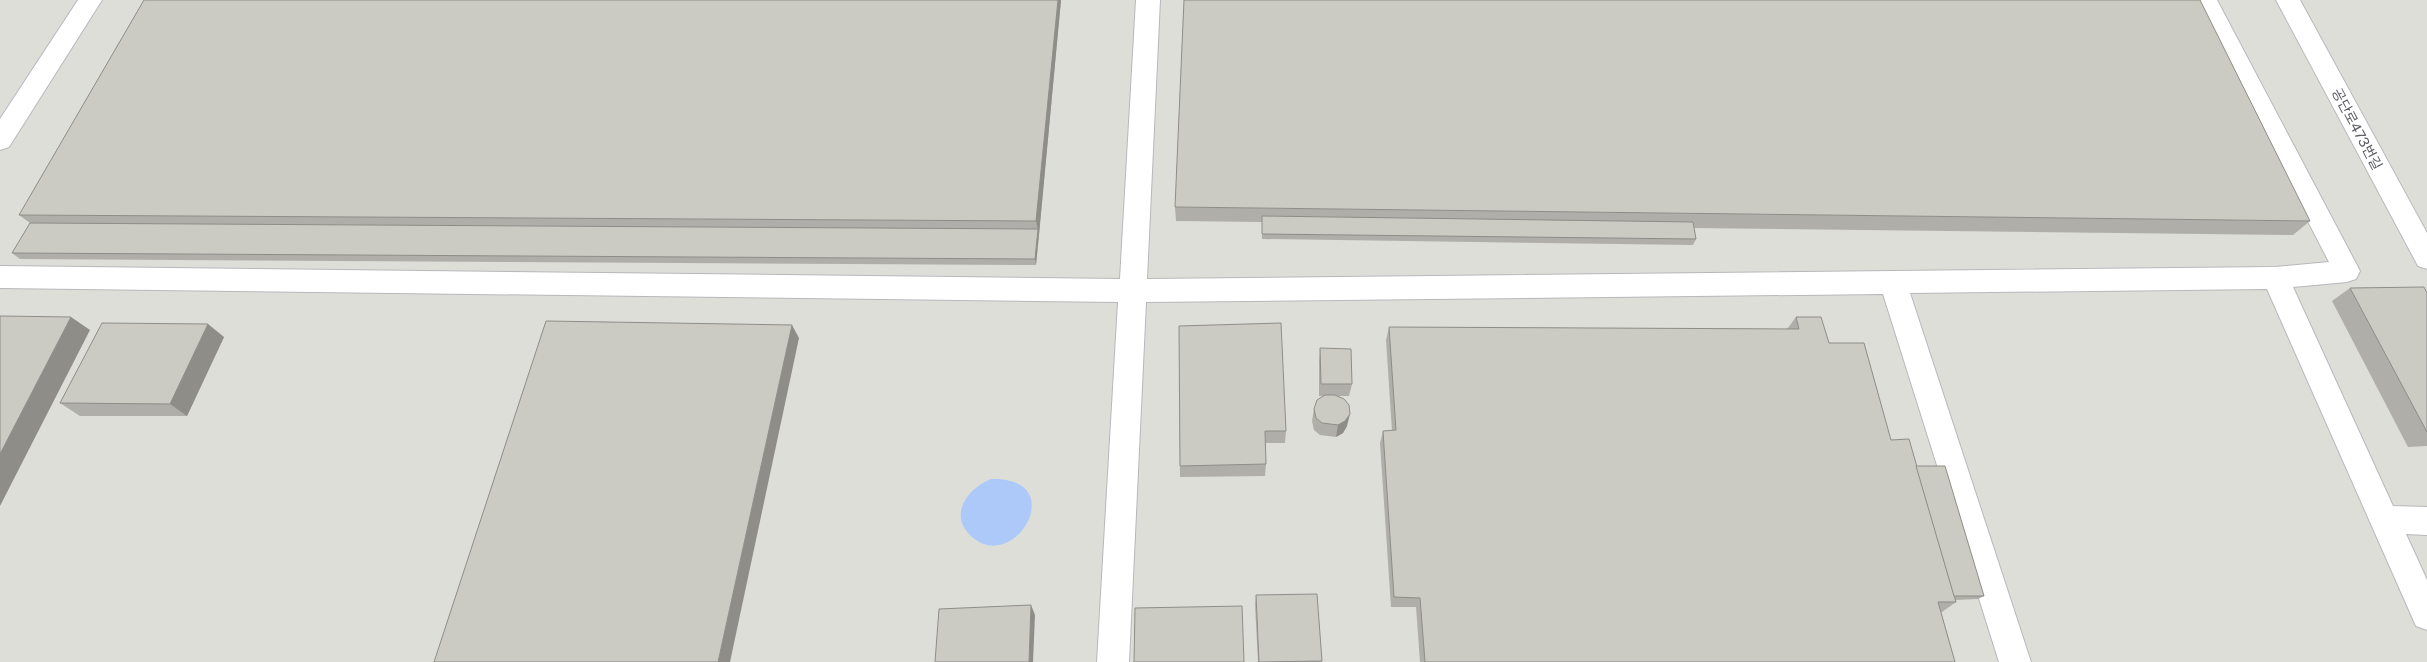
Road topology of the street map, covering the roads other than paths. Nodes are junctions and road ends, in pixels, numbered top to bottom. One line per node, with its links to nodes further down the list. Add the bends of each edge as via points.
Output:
1 (90, 0): 5 (street)
2 (1148, 0): 10 (street)
3 (2206, 0): 8 (street, via 2347,271)
4 (2288, 0): 6 (street, 공단로473번길)
5 (0, 140)
6 (2427, 258)
7 (0, 276): 10 (street)
8 (2275, 278): 9 (street); 11 (street)
9 (1893, 282): 10 (street); 15 (street)
10 (1132, 291): 14 (street)
11 (2384, 519): 12 (street); 13 (street)
12 (2427, 521)
13 (2427, 614)
14 (1113, 662)
15 (2015, 662)

